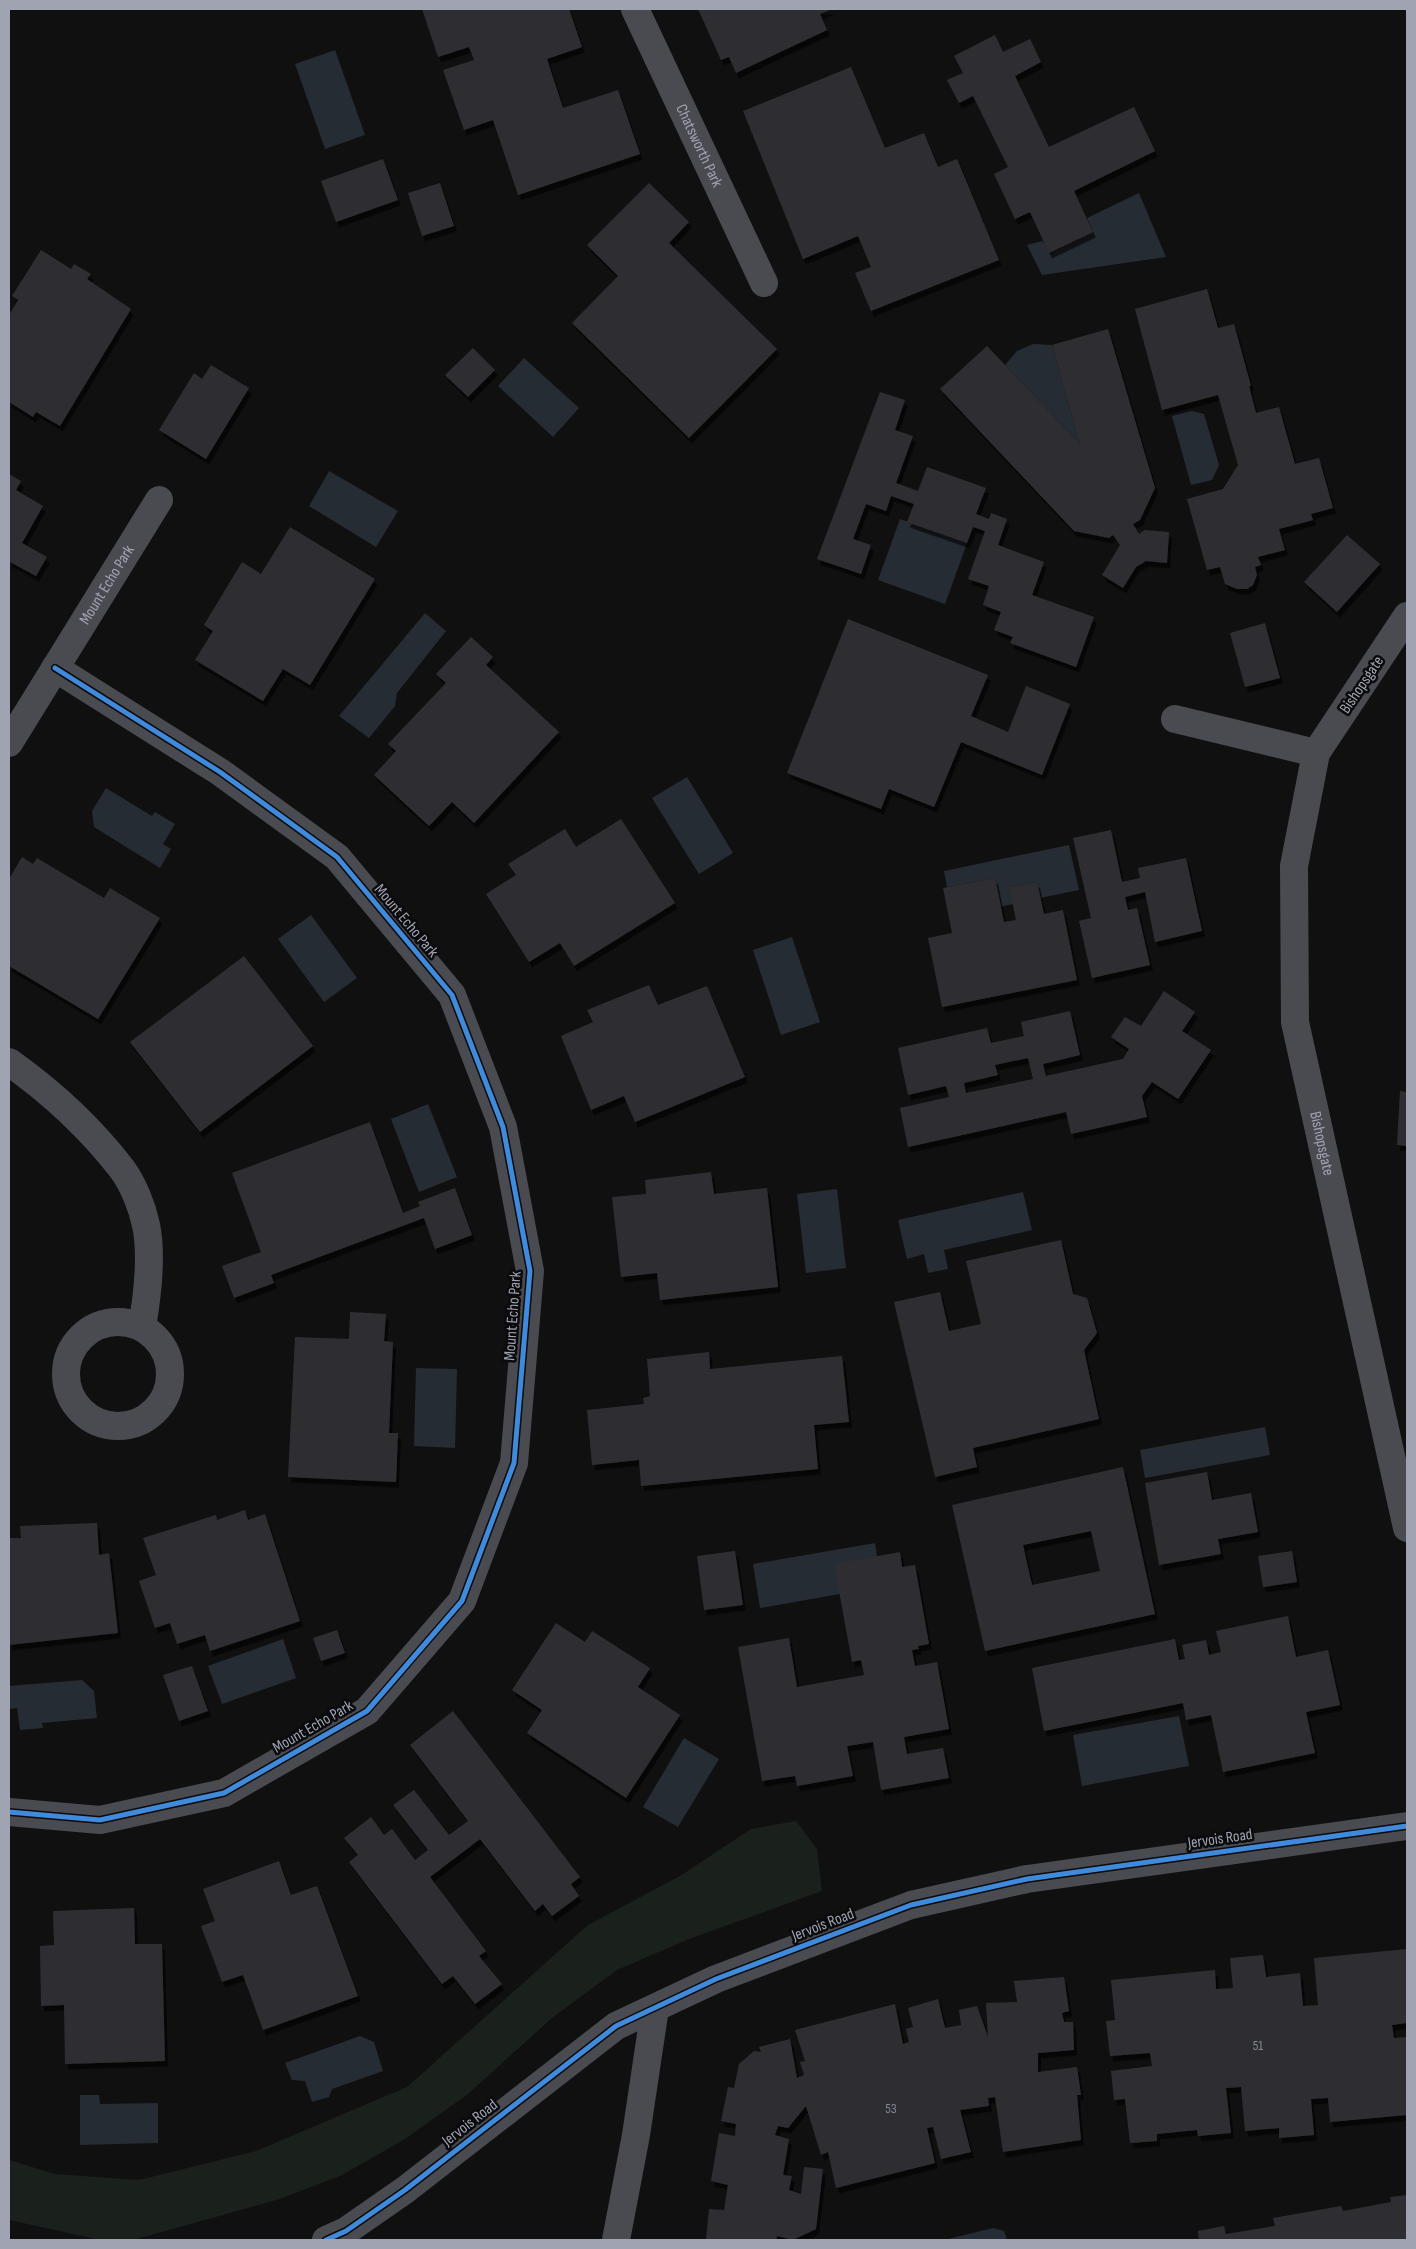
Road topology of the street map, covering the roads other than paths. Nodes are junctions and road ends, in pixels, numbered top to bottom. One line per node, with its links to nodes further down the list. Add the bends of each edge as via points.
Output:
1 (635, 9): 2 (street, Chatsworth Park)
2 (764, 283)
3 (159, 500): 5 (street, Mount Echo Park)
4 (1407, 616): 8 (street, Bishopsgate)
5 (55, 668): 7 (street, Mount Echo Park); 12 (street, Mount Echo Park, via 220,772 337,857 452,995 503,1127 530,1271 514,1463 462,1601 367,1711 224,1793 100,1820)
6 (1175, 719): 8 (street)
7 (9, 743)
8 (1316, 754): 11 (street, Bishopsgate, via 1294,866 1295,1022)
9 (9, 1062): 10 (street, via 65,1108 127,1177 140,1204 148,1237)
10 (142, 1327)
11 (1407, 1528)
12 (9, 1812)
13 (1407, 1826): 14 (street, Jervois Road, via 1027,1879 911,1905 716,1979)
14 (655, 2008): 15 (street, Jervois Road, via 616,2026 405,2190 346,2231); 16 (street)
15 (326, 2240)
16 (616, 2240)

